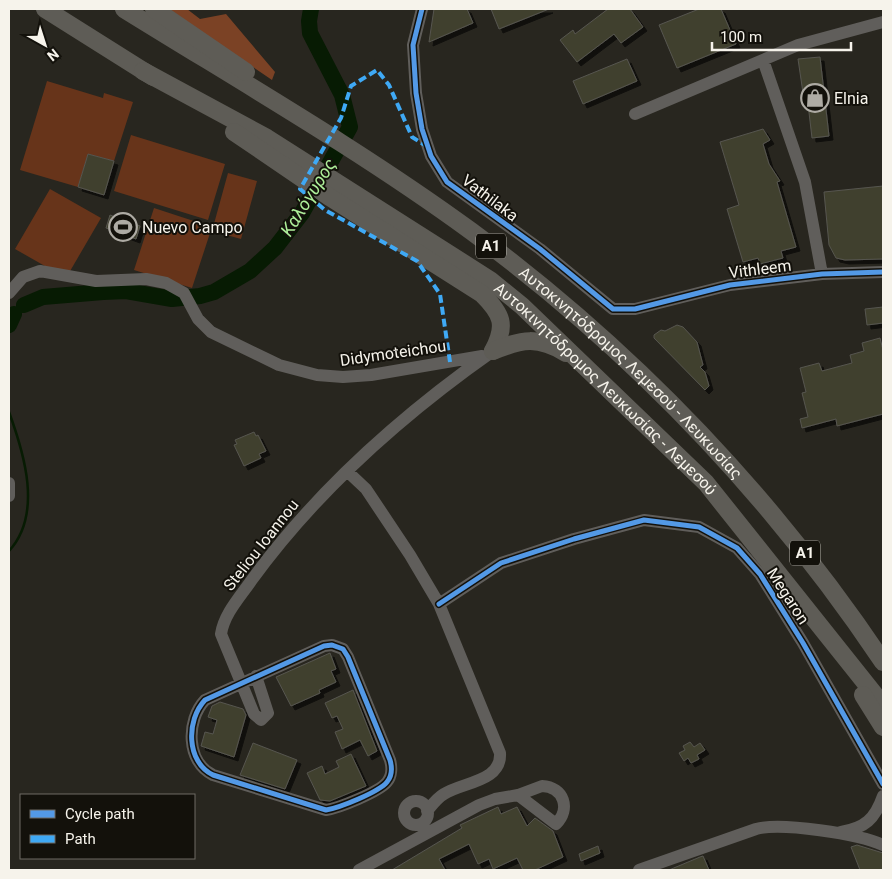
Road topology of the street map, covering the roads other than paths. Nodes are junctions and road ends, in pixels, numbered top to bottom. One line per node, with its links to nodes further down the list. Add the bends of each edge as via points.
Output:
1 (45, 9): 8 (highway)
2 (64, 9): 11 (highway, Αυτοκινητόδρομος Λευκωσίας - Λεμεσού / A1)
3 (124, 9): 9 (highway, Αυτοκινητόδρομος Λεμεσού - Λευκωσίας / A1)
4 (154, 9): 9 (highway)
5 (422, 9): 15 (street, Vathilaka, via 413,46 416,93 422,129 431,156 447,182 540,249)
6 (883, 22): 7 (street, via 798,45)
7 (763, 60): 10 (street); 13 (street, via 805,182)
8 (143, 71): 11 (highway); 16 (highway, via 331,198 482,294 498,310 502,323)
9 (288, 106): 23 (highway, Αυτοκινητόδρομος Λεμεσού - Λευκωσίας / A1, via 350,143 469,230 563,303 625,358 719,452 770,510 826,579)
10 (635, 114)
11 (265, 138): 17 (highway, Αυτοκινητόδρομος Λευκωσίας - Λεμεσού / A1, via 490,280)
12 (883, 272): 13 (street, Vithleem)
13 (822, 274): 15 (street, Vithleem, via 730,285 635,309)
14 (9, 293): 16 (street, Didymoteichou, via 23,277 40,271 96,281 156,280 174,286 186,296 198,319 211,332 278,365 317,376 371,376 476,358)
15 (613, 309)
16 (493, 351): 17 (highway, via 532,340 556,347); 18 (street, Steliou Ioannou, via 439,389)
17 (583, 363): 21 (highway, Αυτοκινητόδρομος Λευκωσίας - Λεμεσού / A1, via 706,483)
18 (348, 472): 22 (street, via 366,489); 25 (street, Steliou Ioannou, via 290,530 225,622 222,639)
19 (9, 484): 20 (street)
20 (9, 496)
21 (800, 598): 26 (highway, Αυτοκινητόδρομος Λευκωσίας - Λεμεσού / A1); 27 (highway, via 817,630)
22 (439, 604): 28 (street, Megaron, via 501,564 574,539 644,520 699,527 737,548 760,574); 29 (street, via 501,758 492,773)
23 (883, 662)
24 (256, 676): 25 (street); 25 (street, Steliou Ioannou, via 267,712 263,719 255,716); 25 (street, via 324,646 343,649 390,760 392,769 386,782 380,788 326,810 209,774 192,744 192,728 205,700)
25 (240, 683)
26 (883, 705)
27 (883, 727)
28 (883, 784)
29 (444, 793): 32 (street); 33 (street)
30 (518, 794): 34 (street, via 487,802)
31 (883, 796): 35 (street, via 870,822 856,829)
32 (415, 801): 33 (street, via 424,804); 34 (street, via 406,806 405,817)
33 (427, 811): 34 (street)
34 (422, 829): 37 (street)
35 (834, 833): 36 (street); 38 (street, via 766,826)
36 (883, 845)
37 (359, 870)
38 (639, 870)

